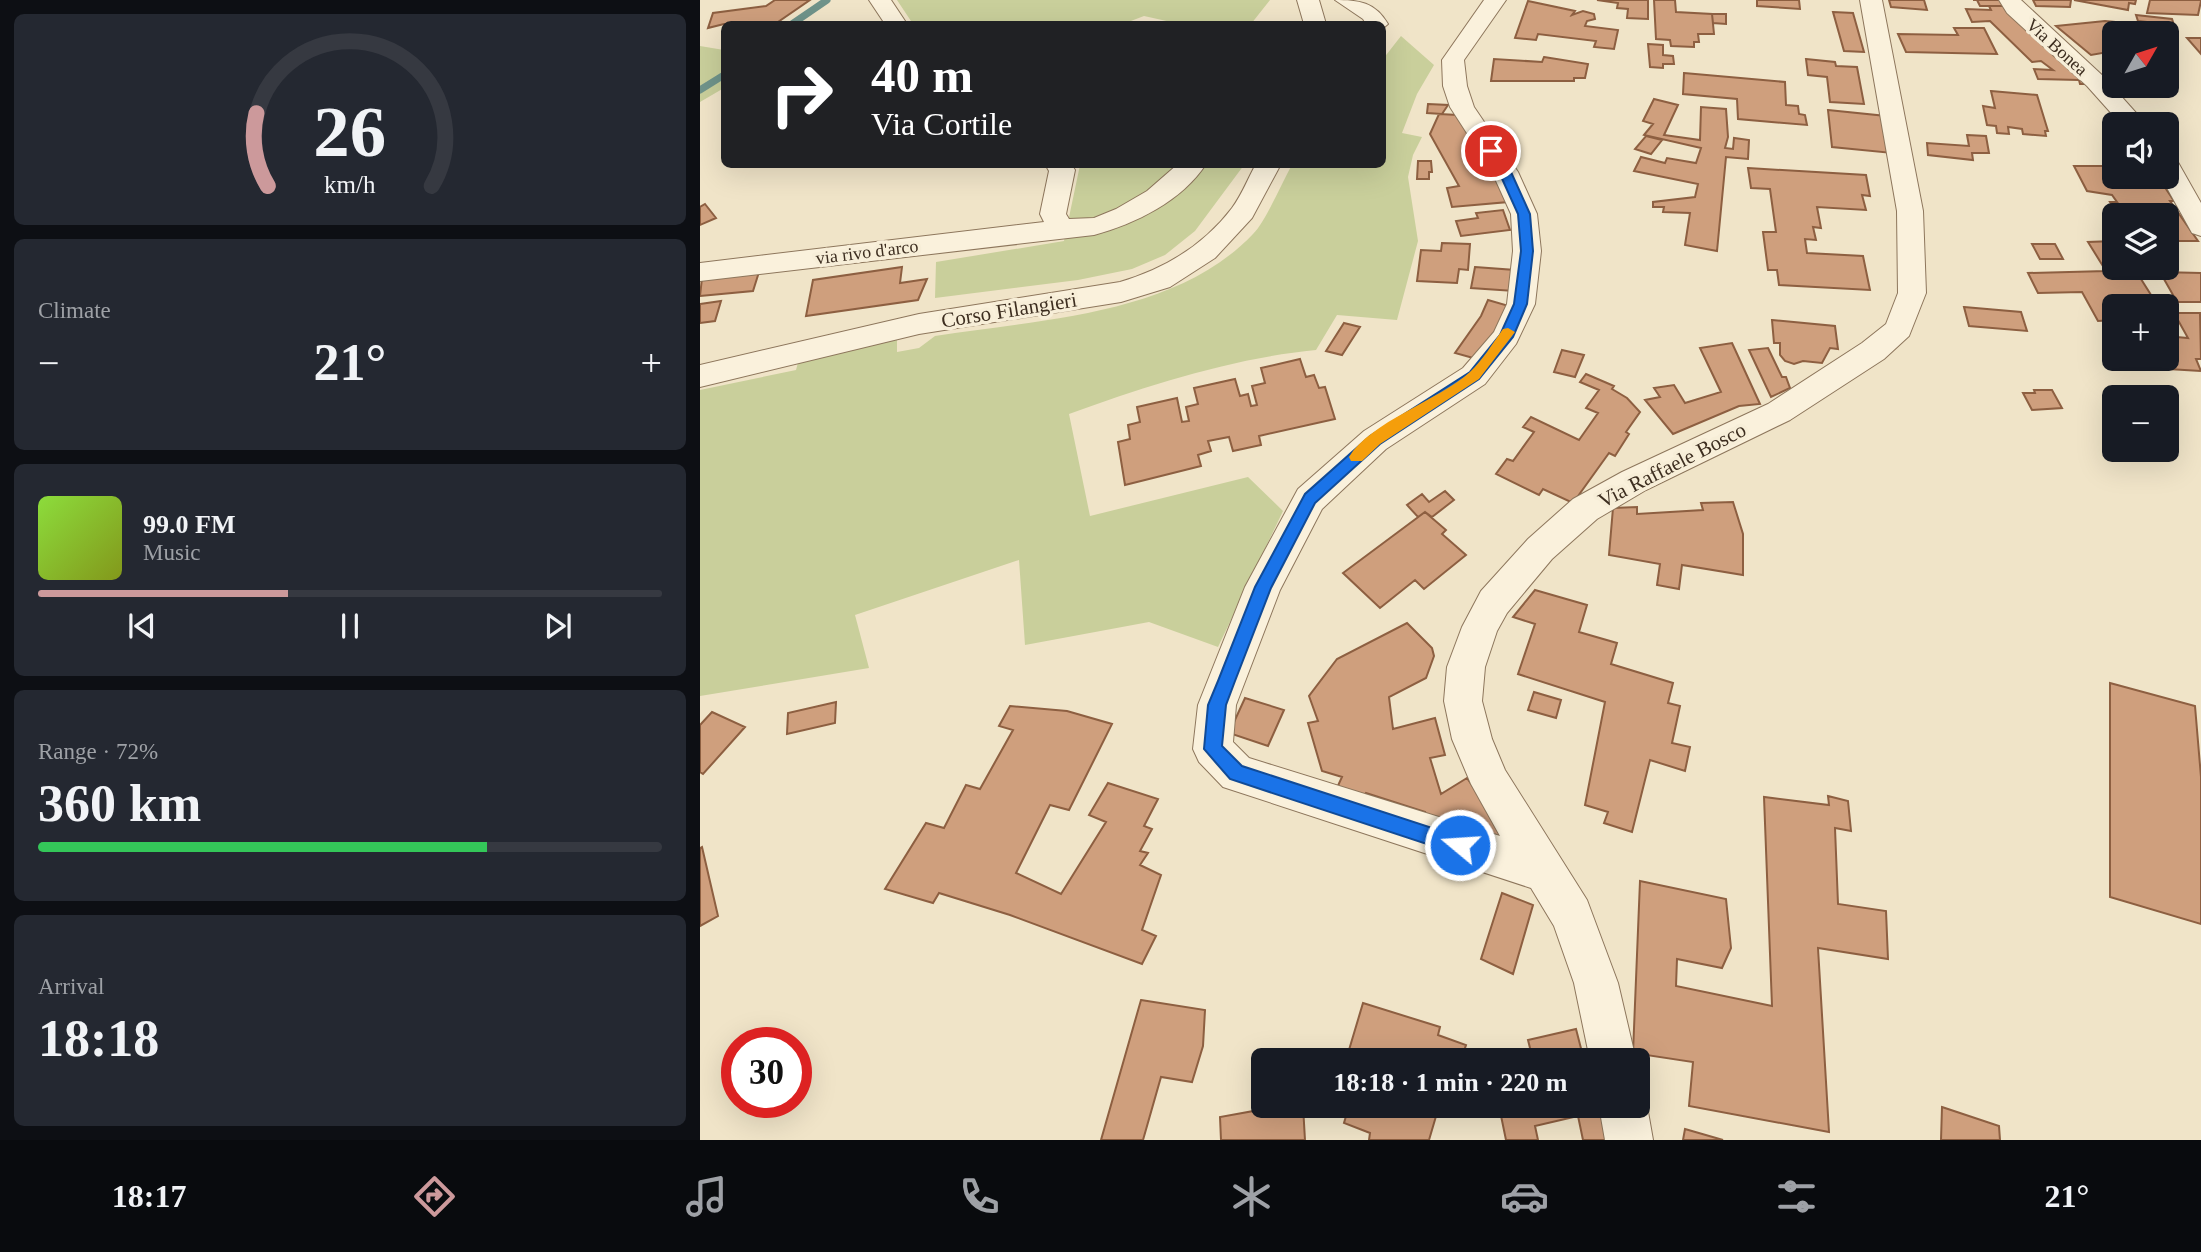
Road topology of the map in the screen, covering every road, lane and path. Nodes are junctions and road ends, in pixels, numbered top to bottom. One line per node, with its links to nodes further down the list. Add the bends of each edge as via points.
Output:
1 (880, 0): 8 (street)
2 (1308, 0): 9 (street)
3 (1346, 0): 7 (street)
4 (1495, 0): 19 (street, via 1453,60 1455,86 1462,107 1505,172 1524,214 1527,251 1521,304 1506,337 1475,376 1375,440 1310,499 1263,587 1217,705 1213,749 1237,773)
5 (1871, 0): 19 (street, Via Raffaele Bosco, via 1910,211 1912,293 1899,329 1779,412 1585,509 1540,549 1494,603 1480,627 1466,667 1463,701 1472,739 1491,784)
6 (2010, 0): 10 (street, Via Bonea)
7 (1375, 17)
8 (895, 21)
9 (1314, 21)
10 (2123, 112)
11 (1060, 168): 16 (street)
12 (1189, 168): 16 (street, via rivo d'arco, via 1138,209 1092,228)
13 (1267, 168): 18 (street, Corso Filangieri, via 1243,212 1205,253 1160,280 1121,292 919,324)
14 (2179, 186): 15 (street)
15 (2201, 227)
16 (1047, 231): 17 (street, via rivo d'arco)
17 (700, 272)
18 (700, 376)
19 (1548, 872): 20 (street, Via Raffaele Bosco, via 1572,915 1596,983)
20 (1610, 1048)
21 (1625, 1118): 22 (street)
22 (1629, 1140)

